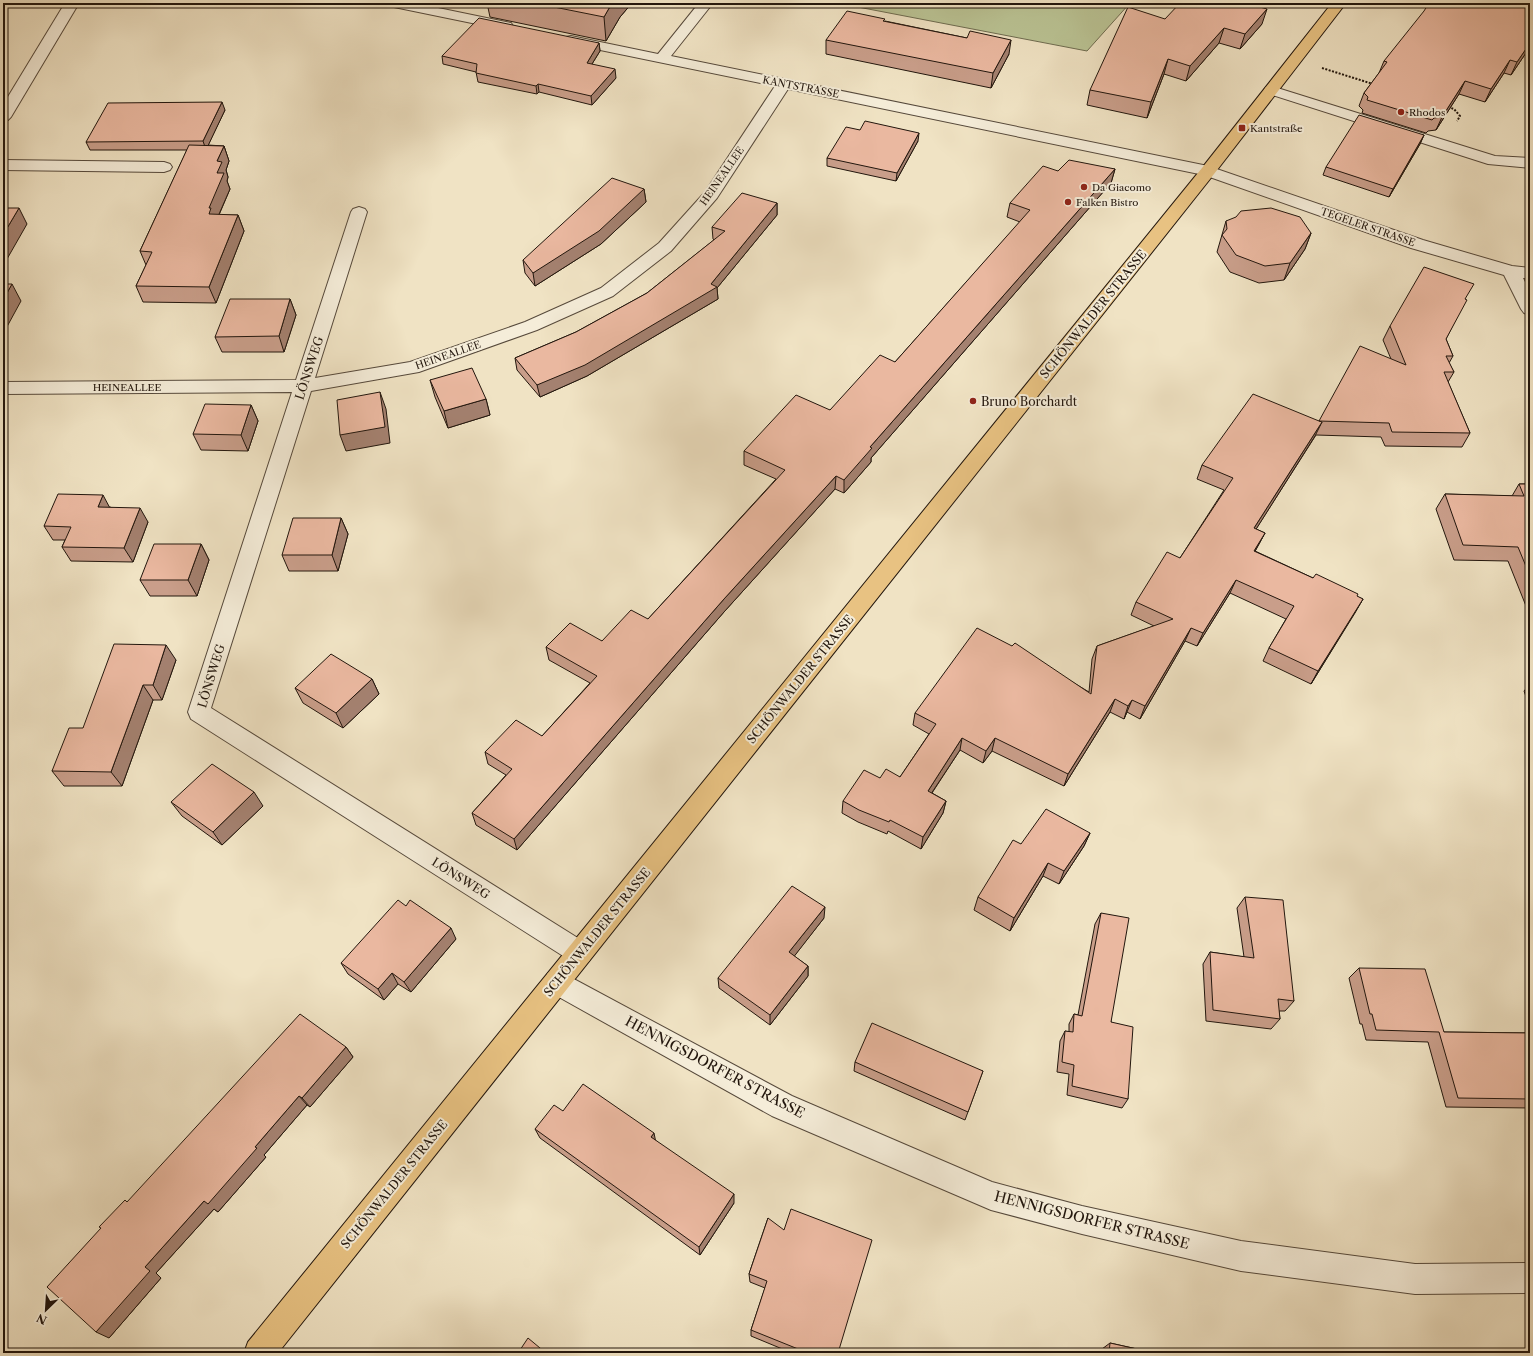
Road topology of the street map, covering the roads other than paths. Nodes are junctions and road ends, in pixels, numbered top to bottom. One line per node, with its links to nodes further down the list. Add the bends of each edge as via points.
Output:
1 (72, 3): 10 (street)
2 (394, 3): 5 (street)
3 (706, 3): 7 (street)
4 (1339, 3): 9 (main road, SCHÖNWALDER STRASSE)
5 (516, 29)
6 (554, 36): 7 (street, KANTSTRASSE)
7 (661, 59): 8 (street, KANTSTRASSE)
8 (785, 84): 14 (street, KANTSTRASSE); 19 (street, HEINEALLEE, via 711,195 665,247 607,292 531,326 412,368)
9 (1272, 90): 11 (street, via 1494,161); 14 (main road, SCHÖNWALDER STRASSE)
10 (3, 117)
11 (1530, 162)
12 (3, 165): 13 (street)
13 (164, 168)
14 (1208, 171): 16 (street, TEGELER STRASSE, via 1417,244); 21 (main road, SCHÖNWALDER STRASSE)
15 (359, 212): 19 (street, LÖNSWEG)
16 (1511, 271): 17 (street, TEGELER STRASSE); 18 (street)
17 (1530, 273)
18 (1530, 309)
19 (303, 386): 20 (street, HEINEALLEE); 21 (street, LÖNSWEG, via 199,712)
20 (3, 388)
21 (580, 953): 22 (main road, SCHÖNWALDER STRASSE)
22 (557, 982): 23 (street, HENNIGSDORFER STRASSE, via 782,1106 991,1196 1082,1220 1241,1256 1415,1279); 24 (main road, SCHÖNWALDER STRASSE)
23 (1530, 1278)
24 (258, 1353)

